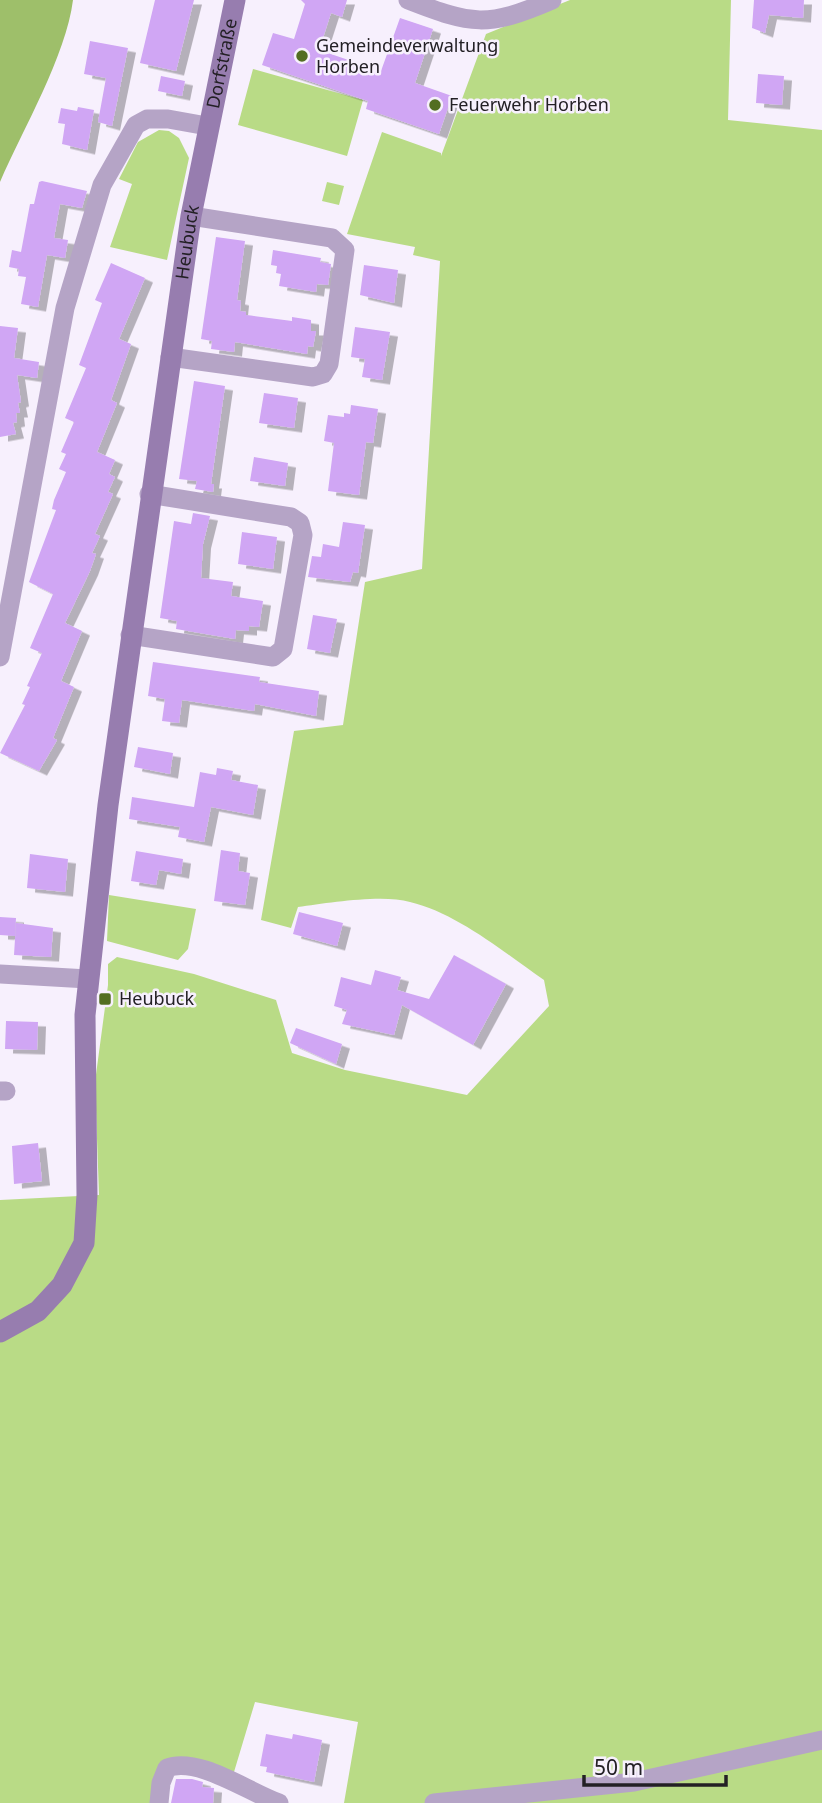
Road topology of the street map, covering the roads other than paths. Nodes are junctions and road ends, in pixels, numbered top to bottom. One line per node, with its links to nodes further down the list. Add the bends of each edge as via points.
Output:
1 (235, 0): 4 (street, Dorfstraße)
2 (408, 0): 3 (street, via 474,22 488,22)
3 (552, 0)
4 (207, 126): 5 (street, Heubuck); 9 (street, via 168,118 147,119 136,125 102,185 65,308)
5 (191, 216): 6 (street, Heubuck); 6 (street, via 332,238 345,250 329,364 323,374 313,377)
6 (170, 357): 7 (street, Heubuck)
7 (149, 494): 8 (street, Heubuck); 8 (street, via 291,517 300,523 303,535 284,649 273,657)
8 (130, 635): 11 (street, Heubuck)
9 (0, 657)
10 (0, 974): 11 (street)
11 (88, 979): 12 (street, Heubuck, via 84,1243 62,1285 38,1311)
12 (0, 1332)
13 (822, 1740): 16 (street, via 634,1782)
14 (159, 1803): 15 (street, via 167,1768 179,1763)
15 (279, 1803)
16 (434, 1803)

